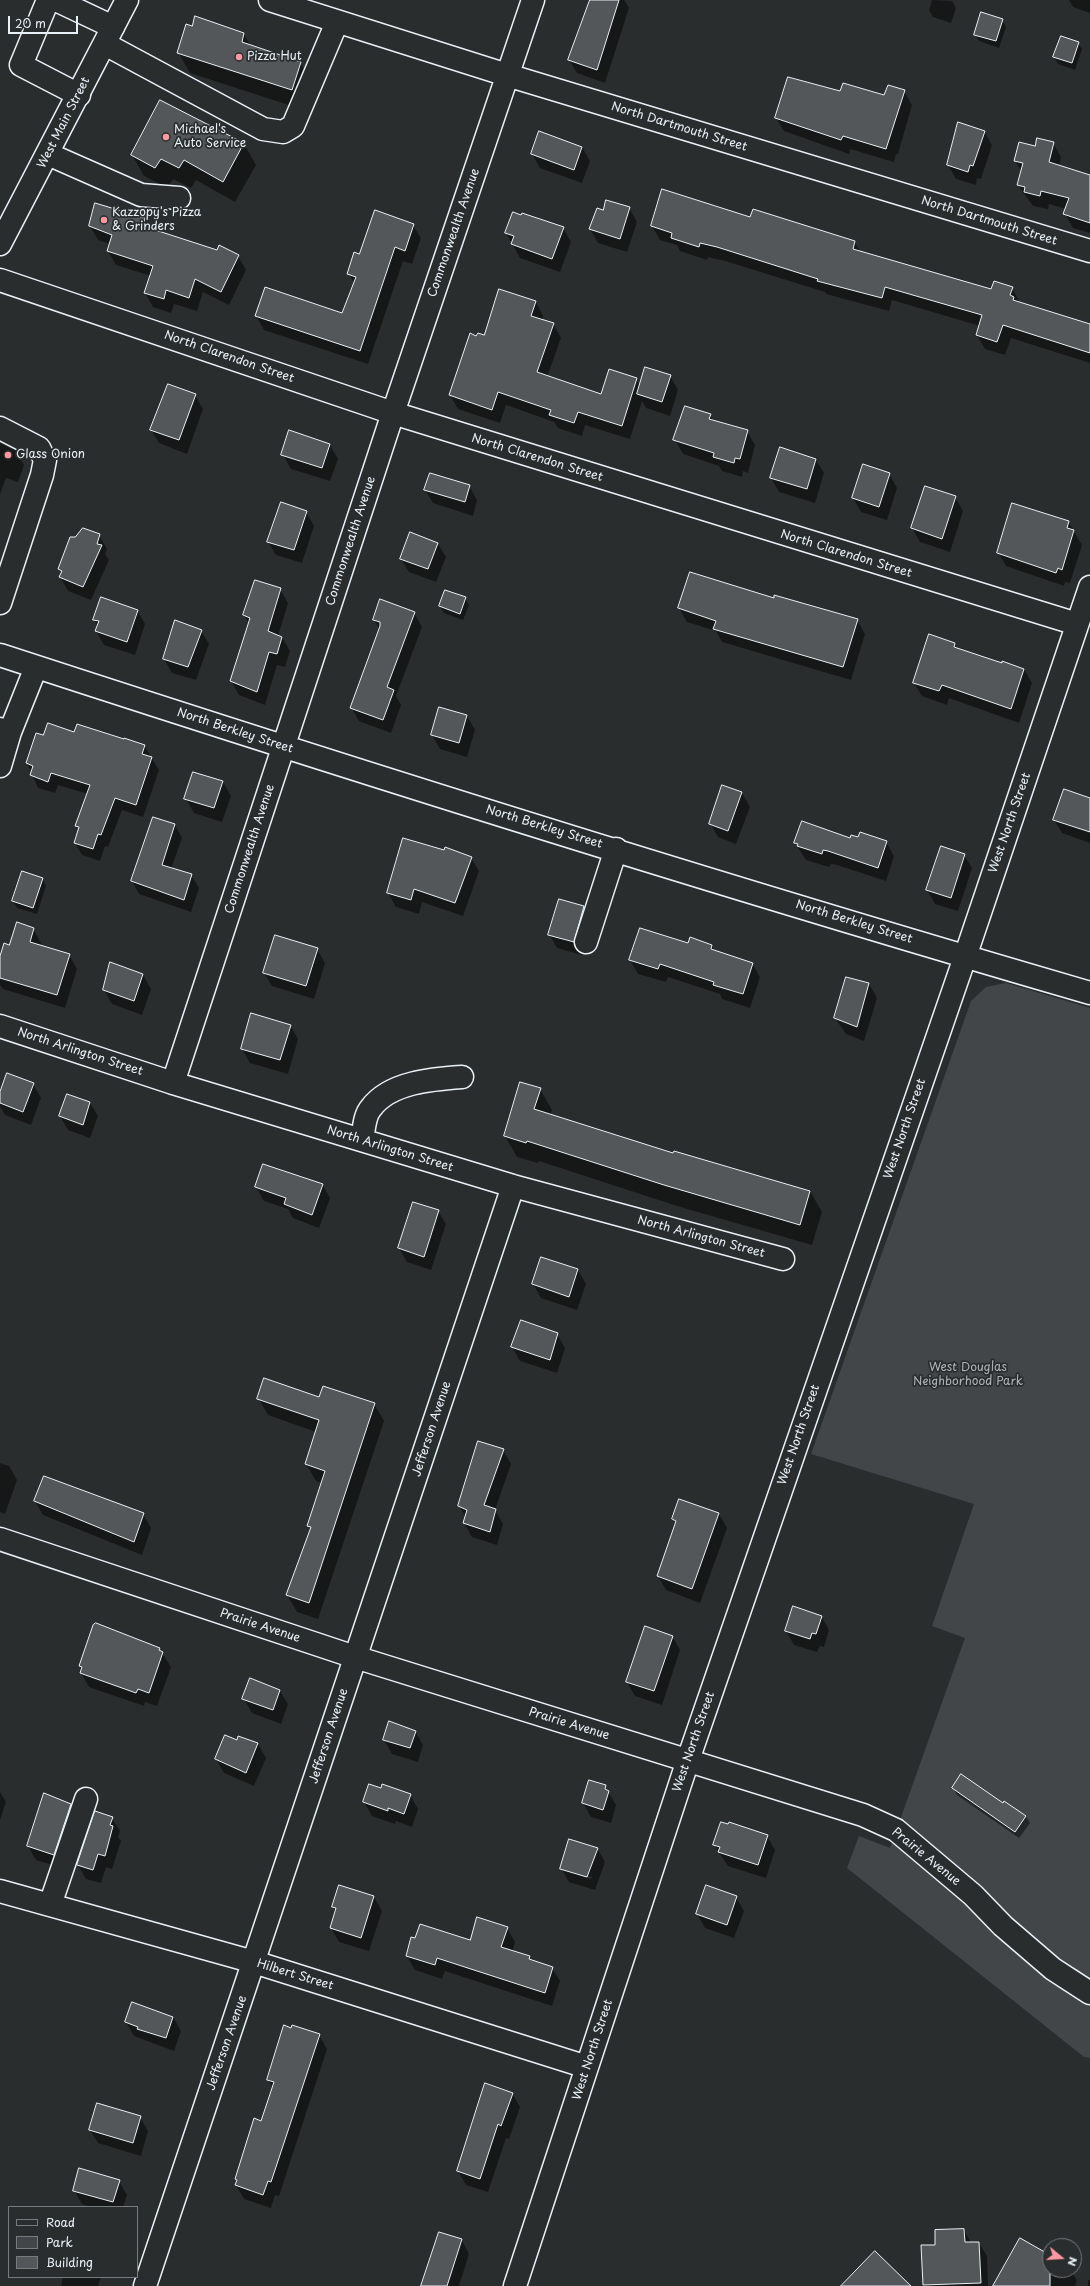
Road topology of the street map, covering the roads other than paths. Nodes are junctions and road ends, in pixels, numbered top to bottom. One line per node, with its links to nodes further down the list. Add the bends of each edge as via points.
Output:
1 (48, 0): 10 (street, via 21,65)
2 (56, 0): 8 (street)
3 (127, 0): 8 (street, West Main Street)
4 (270, 0): 6 (street, North Dartmouth Street)
5 (533, 0): 9 (street, Commonwealth Avenue)
6 (310, 6): 7 (street, North Dartmouth Street)
7 (337, 22): 8 (street, via 293,126 283,132 263,129); 9 (street, North Dartmouth Street)
8 (109, 36): 10 (street, West Main Street)
9 (507, 75): 14 (street, North Dartmouth Street); 16 (street, Commonwealth Avenue)
10 (78, 95): 11 (street, West Main Street)
11 (48, 154): 12 (street, via 141,195); 13 (street, West Main Street)
12 (179, 198)
13 (0, 244)
14 (1090, 251)
15 (0, 280): 16 (street, North Clarendon Street)
16 (393, 413): 20 (street, North Clarendon Street); 24 (street, Commonwealth Avenue)
17 (0, 428): 19 (street, via 39,448 45,460)
18 (1090, 587): 20 (street, West North Street)
19 (0, 603)
20 (1077, 624): 28 (street, West North Street)
21 (0, 655): 22 (street, North Berkley Street)
22 (36, 667): 23 (street); 24 (street, North Berkley Street)
23 (5, 730): 25 (street)
24 (284, 746): 26 (street, North Berkley Street); 32 (street, Commonwealth Avenue)
25 (0, 766)
26 (616, 849): 27 (street); 28 (street, North Berkley Street)
27 (586, 942)
28 (965, 957): 29 (street, North Berkley Street); 38 (street, West North Street)
29 (1090, 993)
30 (0, 1026): 32 (street, North Arlington Street)
31 (462, 1077): 33 (street, via 431,1080 389,1093 370,1108)
32 (173, 1083): 33 (street, North Arlington Street)
33 (362, 1140): 34 (street, North Arlington Street)
34 (513, 1186): 35 (street, North Arlington Street); 37 (street, Jefferson Avenue)
35 (783, 1259)
36 (0, 1539): 37 (street, Prairie Avenue)
37 (355, 1657): 38 (street, Prairie Avenue); 42 (street, Jefferson Avenue)
38 (688, 1760): 43 (street, Prairie Avenue, via 863,1816 896,1830 973,1895 1003,1926 1054,1969); 44 (street, West North Street)
39 (86, 1799): 41 (street)
40 (0, 1891): 41 (street, Hilbert Street)
41 (50, 1905): 42 (street, Hilbert Street)
42 (254, 1962): 44 (street, Hilbert Street); 45 (street, Jefferson Avenue)
43 (1090, 1993)
44 (587, 2067): 46 (street, West North Street)
45 (145, 2286)
46 (515, 2286)

